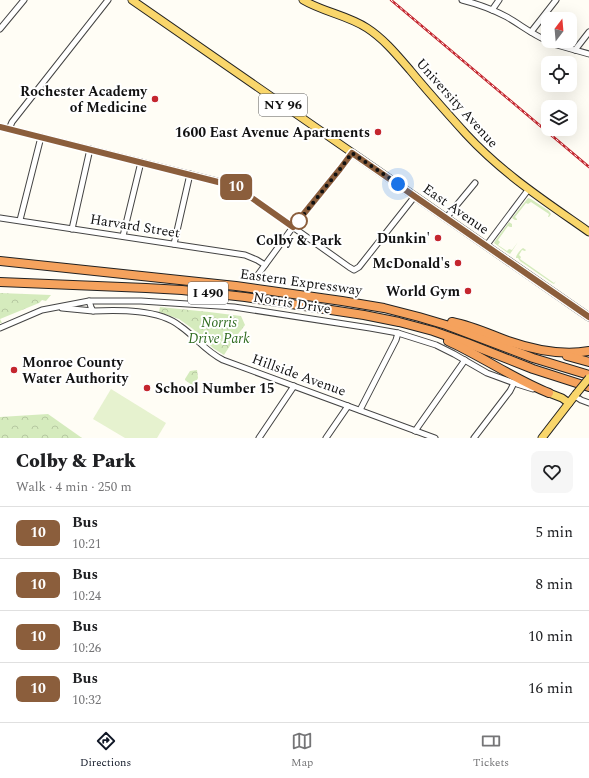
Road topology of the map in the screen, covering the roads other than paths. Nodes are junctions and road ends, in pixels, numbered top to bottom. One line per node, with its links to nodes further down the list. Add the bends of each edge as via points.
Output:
1 (24, 0): 9 (street)
2 (108, 0): 17 (street)
3 (132, 0): 20 (main road, East Avenue / NY 96)
4 (303, 0): 24 (main road, University Avenue, via 358,22 374,34 391,49 468,137)
5 (462, 0): 8 (street)
6 (499, 0): 8 (street)
7 (556, 0): 10 (street)
8 (492, 10): 10 (street)
9 (0, 29)
10 (530, 32): 12 (street)
11 (589, 32): 14 (street)
12 (541, 38)
13 (569, 48): 14 (street)
14 (575, 50): 15 (street)
15 (589, 54)
16 (0, 127): 17 (street)
17 (9, 129): 18 (street)
18 (40, 137): 19 (street); 28 (street)
19 (90, 149): 21 (street); 30 (street)
20 (352, 153): 25 (main road, East Avenue / NY 96); 29 (street)
21 (141, 162): 22 (street); 32 (street)
22 (190, 174): 29 (street, via 238,188); 33 (street)
23 (475, 182): 27 (street)
24 (528, 190): 31 (main road, University Avenue); 34 (street)
25 (415, 196): 27 (main road, East Avenue / NY 96); 29 (street, via 356,270)
26 (0, 218): 28 (street, Harvard Street)
27 (446, 218): 34 (main road, East Avenue / NY 96)
28 (20, 220): 30 (street, Harvard Street)
29 (293, 227): 36 (street)
30 (72, 229): 32 (street, Harvard Street)
31 (589, 232)
32 (123, 236): 33 (street, Harvard Street)
33 (174, 244): 36 (street, Harvard Street, via 245,255)
34 (486, 246): 43 (main road, East Avenue / NY 96)
35 (0, 261): 42 (highway, Eastern Expressway / I 490, via 236,286)
36 (265, 265): 37 (street)
37 (257, 276)
38 (0, 282): 44 (highway, Eastern Expressway / I 490, via 153,288 210,293 378,317)
39 (89, 301): 40 (street, Norris Drive); 41 (street); 46 (street, Norris Drive, via 142,301 234,307)
40 (53, 307): 41 (street, Hillside Avenue); 45 (street, Norris Drive)
41 (93, 311): 53 (street, Hillside Avenue, via 132,311 164,318 180,325 216,356)
42 (398, 311): 47 (highway, via 460,324); 51 (highway, Eastern Expressway / I 490, via 446,325 526,356)
43 (589, 317)
44 (413, 325): 54 (highway, Eastern Expressway / I 490, via 460,340 533,370); 55 (highway)
45 (0, 328)
46 (398, 333): 49 (street, Norris Drive, via 436,346); 60 (street)
47 (542, 350): 48 (highway, via 567,353); 50 (highway)
48 (589, 351)
49 (465, 360): 52 (street, Norris Drive, via 484,372); 61 (street)
50 (589, 362)
51 (589, 376): 56 (main road, bridge)
52 (514, 383): 55 (street, Norris Drive); 65 (street)
53 (294, 386): 59 (street, Hillside Avenue); 62 (street)
54 (589, 387)
55 (549, 393): 57 (main road, Norris Drive)
56 (575, 395): 57 (main road); 58 (street)
57 (569, 403): 66 (main road)
58 (589, 403)
59 (348, 406): 60 (street, Hillside Avenue); 63 (street)
60 (360, 410): 61 (street, Hillside Avenue)
61 (414, 430): 64 (street, Hillside Avenue)
62 (259, 438)
63 (326, 438)
64 (435, 438)
65 (474, 438)
66 (542, 438)

